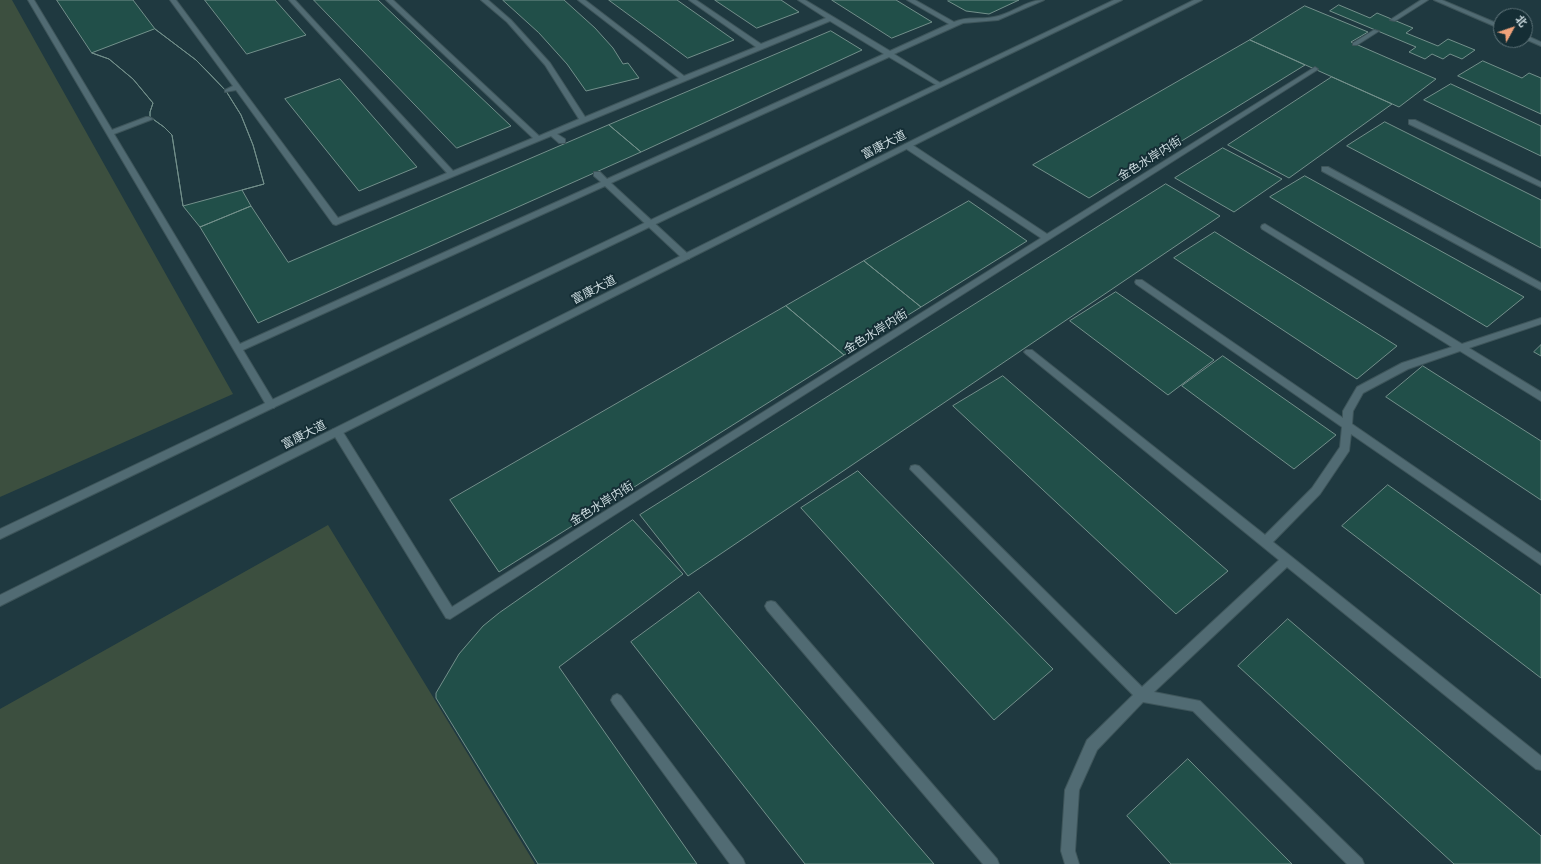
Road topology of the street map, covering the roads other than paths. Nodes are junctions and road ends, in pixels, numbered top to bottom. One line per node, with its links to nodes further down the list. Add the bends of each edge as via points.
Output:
1 (30, 0): 31 (street)
2 (173, 0): 26 (street)
3 (292, 0): 37 (street)
4 (390, 0): 33 (street)
5 (484, 0): 29 (street, via 509,21 548,64)
6 (581, 0): 24 (street)
7 (692, 0): 21 (street)
8 (801, 0): 15 (street)
9 (910, 0): 17 (street)
10 (1041, 0): 17 (street, via 1001,18 962,20)
11 (1119, 0): 25 (street)
12 (1199, 0): 35 (street, 富康大道)
13 (1425, 0): 16 (street)
14 (1441, 1): 18 (street)
15 (831, 18): 21 (street); 22 (street)
16 (1393, 20)
17 (953, 24): 22 (street)
18 (1493, 24)
19 (1376, 31): 20 (street)
20 (1355, 44)
21 (761, 47): 24 (street)
22 (888, 54): 25 (street); 39 (street)
23 (1315, 69): 43 (street, 金色水岸内街)
24 (684, 79): 29 (street)
25 (940, 85): 41 (street)
26 (238, 87): 27 (street); 37 (street, via 336,222)
27 (227, 91)
28 (149, 119): 31 (street)
29 (583, 120): 32 (street)
30 (1412, 122): 40 (street)
31 (109, 133): 49 (street)
32 (552, 133): 33 (street); 34 (street)
33 (538, 139): 37 (street)
34 (562, 142)
35 (908, 146): 43 (street); 44 (street, 富康大道)
36 (1325, 169): 46 (street)
37 (452, 174)
38 (597, 174): 39 (street)
39 (606, 182): 41 (street); 49 (street)
40 (1541, 185)
41 (651, 224): 44 (street); 52 (street)
42 (1265, 227): 48 (street)
43 (1047, 238): 54 (street, 金色水岸内街, via 450,614)
44 (686, 257): 54 (street, 富康大道)
45 (1139, 282): 53 (street)
46 (1541, 287)
47 (1541, 321): 48 (street)
48 (1462, 348): 51 (street); 53 (street, via 1405,366 1360,390 1348,411)
49 (238, 349): 52 (street)
50 (1029, 352): 57 (street)
51 (1541, 397)
52 (271, 404): 56 (street)
53 (1346, 425): 57 (street, via 1345,448 1316,491); 59 (street)
54 (337, 432): 60 (street, 富康大道)
55 (915, 469): 62 (street)
56 (0, 534)
57 (1265, 542): 58 (street)
58 (1287, 560): 62 (street); 64 (street)
59 (1541, 560)
60 (0, 601)
61 (771, 606): 66 (street)
62 (1142, 696): 67 (street, via 1092,745 1072,790 1068,851); 68 (street, via 1196,706)
63 (617, 700): 65 (street)
64 (1541, 764)
65 (738, 864)
66 (992, 864)
67 (1072, 864)
68 (1357, 864)

